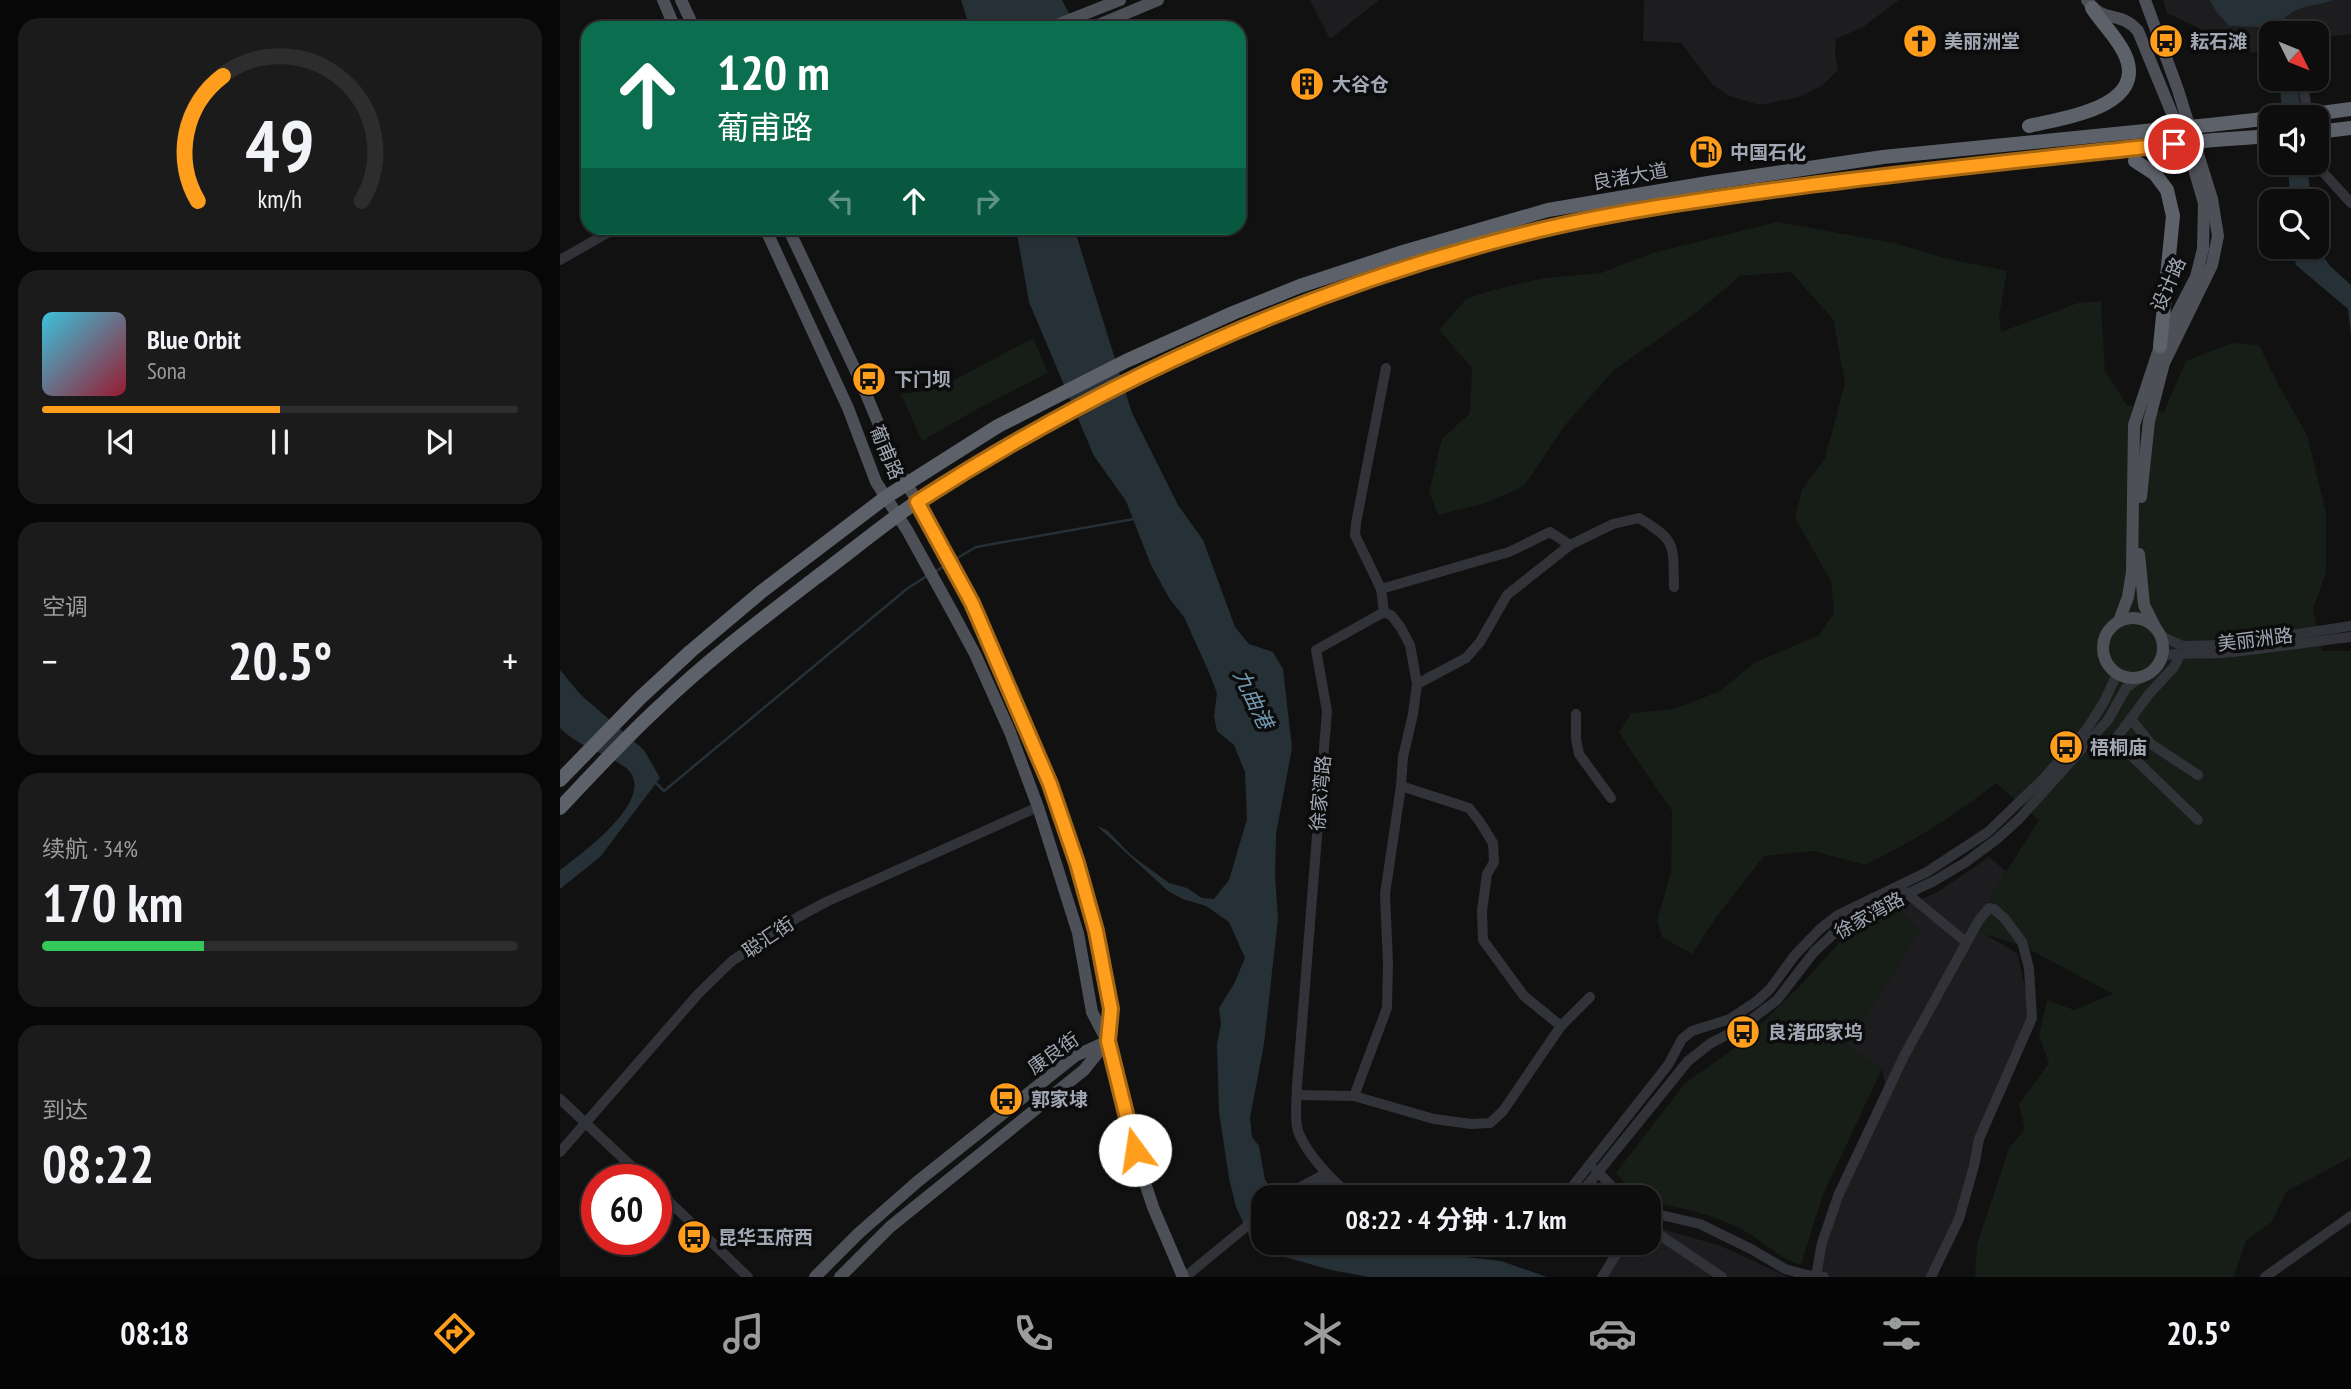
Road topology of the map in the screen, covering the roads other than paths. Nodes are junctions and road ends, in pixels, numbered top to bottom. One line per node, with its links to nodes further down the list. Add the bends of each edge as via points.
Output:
1 (663, 0): 9 (main road)
2 (681, 0): 10 (main road)
3 (1120, 0): 11 (main road)
4 (1158, 0): 7 (main road)
5 (2143, 0): 8 (main road); 39 (main road, 设计路, via 2213,199 2218,236 2212,265 2164,363 2149,421 2139,545 2144,606)
6 (2089, 4): 8 (main road, 设计路, via 2108,17); 16 (highway, via 2127,60 2124,89 2109,103)
7 (1130, 5): 12 (main road)
8 (2117, 17): 27 (main road, 设计路, via 2127,19 2138,31 2204,203 2203,249 2196,277)
9 (672, 21)
10 (692, 21)
11 (1065, 21)
12 (1103, 21)
13 (2351, 109): 14 (highway)
14 (2329, 113)
15 (2259, 120): 29 (highway, 良渚大道, bridge, via 1883,157 1548,210 1300,286 1209,323 998,426)
16 (2029, 126)
17 (2351, 128): 18 (highway)
18 (2329, 131)
19 (2259, 137): 31 (highway, 良渚大道, bridge, via 1868,177 1648,209 1550,227 1458,252 1326,295 1135,377)
20 (2135, 162): 27 (highway, via 2155,174 2167,190 2172,216)
21 (2326, 175): 22 (street)
22 (2351, 203)
23 (604, 235): 26 (street)
24 (768, 235): 30 (main road, 葡甫路)
25 (791, 235): 29 (main road, 葡甫路)
26 (560, 260)
27 (2160, 346): 37 (main road, 设计路, via 2134,425 2132,572)
28 (1386, 368): 35 (street, via 1355,535)
29 (906, 484): 30 (highway, 良渚大道); 31 (main road, 葡甫路)
30 (886, 497): 32 (main road, 葡甫路); 49 (highway, 良渚大道, via 691,652)
31 (917, 502): 32 (highway, 良渚大道); 60 (main road, 葡甫路, via 972,603 1050,784 1096,931 1111,1009)
32 (897, 515): 52 (main road, 葡甫路, via 975,654); 53 (highway, 良渚大道, via 703,667)
33 (1570, 545): 34 (street, via 1613,524 1639,518 1663,532 1672,545); 35 (street, via 1550,532 1510,552); 45 (street, via 1507,595 1466,658)
34 (1674, 587)
35 (1381, 589): 36 (street)
36 (1384, 612): 45 (street, via 1392,615 1410,645); 61 (street, 徐家湾路, via 1316,650 1327,711)
37 (2119, 621): 39 (main road, via 2138,618); 43 (main road, via 2111,626 2103,643 2105,661)
38 (2351, 626): 39 (street, 美丽洲路, via 2224,645 2183,646)
39 (2158, 632): 42 (main road)
40 (2351, 636): 41 (street, 美丽洲路, via 2217,653)
41 (2181, 653): 42 (street, 美丽洲路); 47 (street)
42 (2162, 656): 44 (main road)
43 (2118, 674): 44 (main road); 55 (street, 徐家湾路, via 2086,730 2006,815 1961,852)
44 (2143, 676): 56 (street, 徐家湾路, via 2126,688 2108,720 2019,819 1966,862)
45 (1417, 684): 50 (street)
46 (1576, 713): 51 (street, via 1579,754)
47 (2131, 719): 48 (street, via 2151,744); 54 (street, via 2115,740)
48 (2198, 775)
49 (560, 780)
50 (1401, 786): 59 (street, via 1469,808 1480,822 1493,843 1494,862 1487,874 1483,940 1524,996); 62 (street, via 1385,894 1387,1008)
51 (1611, 798)
52 (1038, 807): 60 (main road, 葡甫路, via 1078,933 1092,1012); 64 (street, 聪汇街, via 826,902 732,961)
53 (560, 808)
54 (2198, 820)
55 (1898, 886): 56 (street); 67 (street, 徐家湾路, via 1838,915 1820,929 1757,1001 1730,1019 1692,1031 1682,1040)
56 (1907, 894): 57 (street); 67 (street, 徐家湾路, via 1844,924 1814,952 1777,1000 1688,1061)
57 (1966, 942): 82 (street, via 1904,1056 1838,1196 1822,1243); 89 (street, via 1989,908 2005,919 2026,955 2032,1018 1979,1139 1959,1219)
58 (1590, 997): 59 (street)
59 (1561, 1026): 62 (street, via 1490,1123 1434,1119)
60 (1108, 1041): 84 (main road, 康良街, via 1075,1056 916,1182); 85 (main road, 康良街, via 1084,1070 890,1227); 86 (main road, via 1153,1207)
61 (1297, 1095): 62 (street); 68 (street, 徐家湾路, via 1297,1130)
62 (1354, 1096)
63 (560, 1099): 64 (street)
64 (586, 1123): 65 (street, 聪汇街); 66 (street)
65 (560, 1152)
66 (629, 1164)
67 (1595, 1169): 72 (street, 徐家湾路); 73 (street, 徐家湾路); 74 (street)
68 (1325, 1174): 69 (street); 70 (street, 徐家湾路); 71 (street, 徐家湾路)
69 (1304, 1185)
70 (1326, 1185)
71 (1338, 1185)
72 (1577, 1185)
73 (1585, 1185)
74 (1610, 1185)
75 (672, 1204): 83 (street)
76 (1661, 1215): 81 (street, via 1700,1224 1751,1249)
77 (2351, 1216): 90 (street)
78 (1251, 1222): 86 (street)
79 (1661, 1236): 88 (street)
80 (1616, 1255): 87 (street)
81 (1782, 1273): 82 (street)
82 (1820, 1276)
83 (748, 1277)
84 (815, 1277)
85 (840, 1277)
86 (1184, 1277)
87 (1602, 1277)
88 (1722, 1277)
89 (1931, 1277)
90 (2265, 1277)

